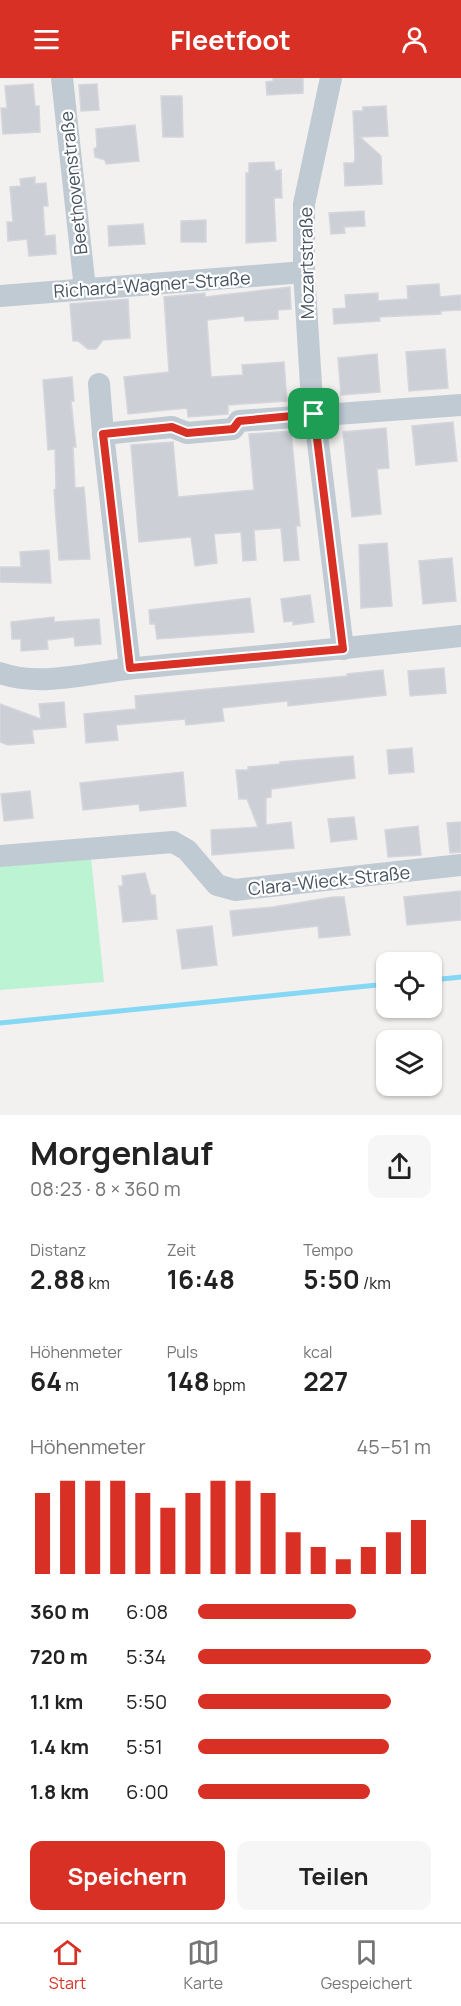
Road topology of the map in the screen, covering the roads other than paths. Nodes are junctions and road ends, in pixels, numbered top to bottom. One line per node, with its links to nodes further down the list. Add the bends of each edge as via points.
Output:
1 (62, 78): 4 (street, Beethovenstraße)
2 (332, 78): 3 (street, Mozartstraße, via 304,204)
3 (304, 272): 4 (street, Richard-Wagner-Straße); 8 (street, Mozartstraße)
4 (85, 289): 5 (street, Richard-Wagner-Straße)
5 (0, 296)
6 (99, 384): 9 (street)
7 (461, 405): 8 (street)
8 (314, 414): 9 (street, via 239,421 233,429 187,433 172,427); 11 (street, Mozartstraße)
9 (103, 434): 12 (street)
10 (461, 636): 11 (street)
11 (343, 649): 12 (street)
12 (130, 668): 13 (street, via 37,681)
13 (0, 673)
14 (0, 856): 15 (street, Clara-Wieck-Straße, via 174,842 187,850 217,885 235,890)
15 (461, 865)

